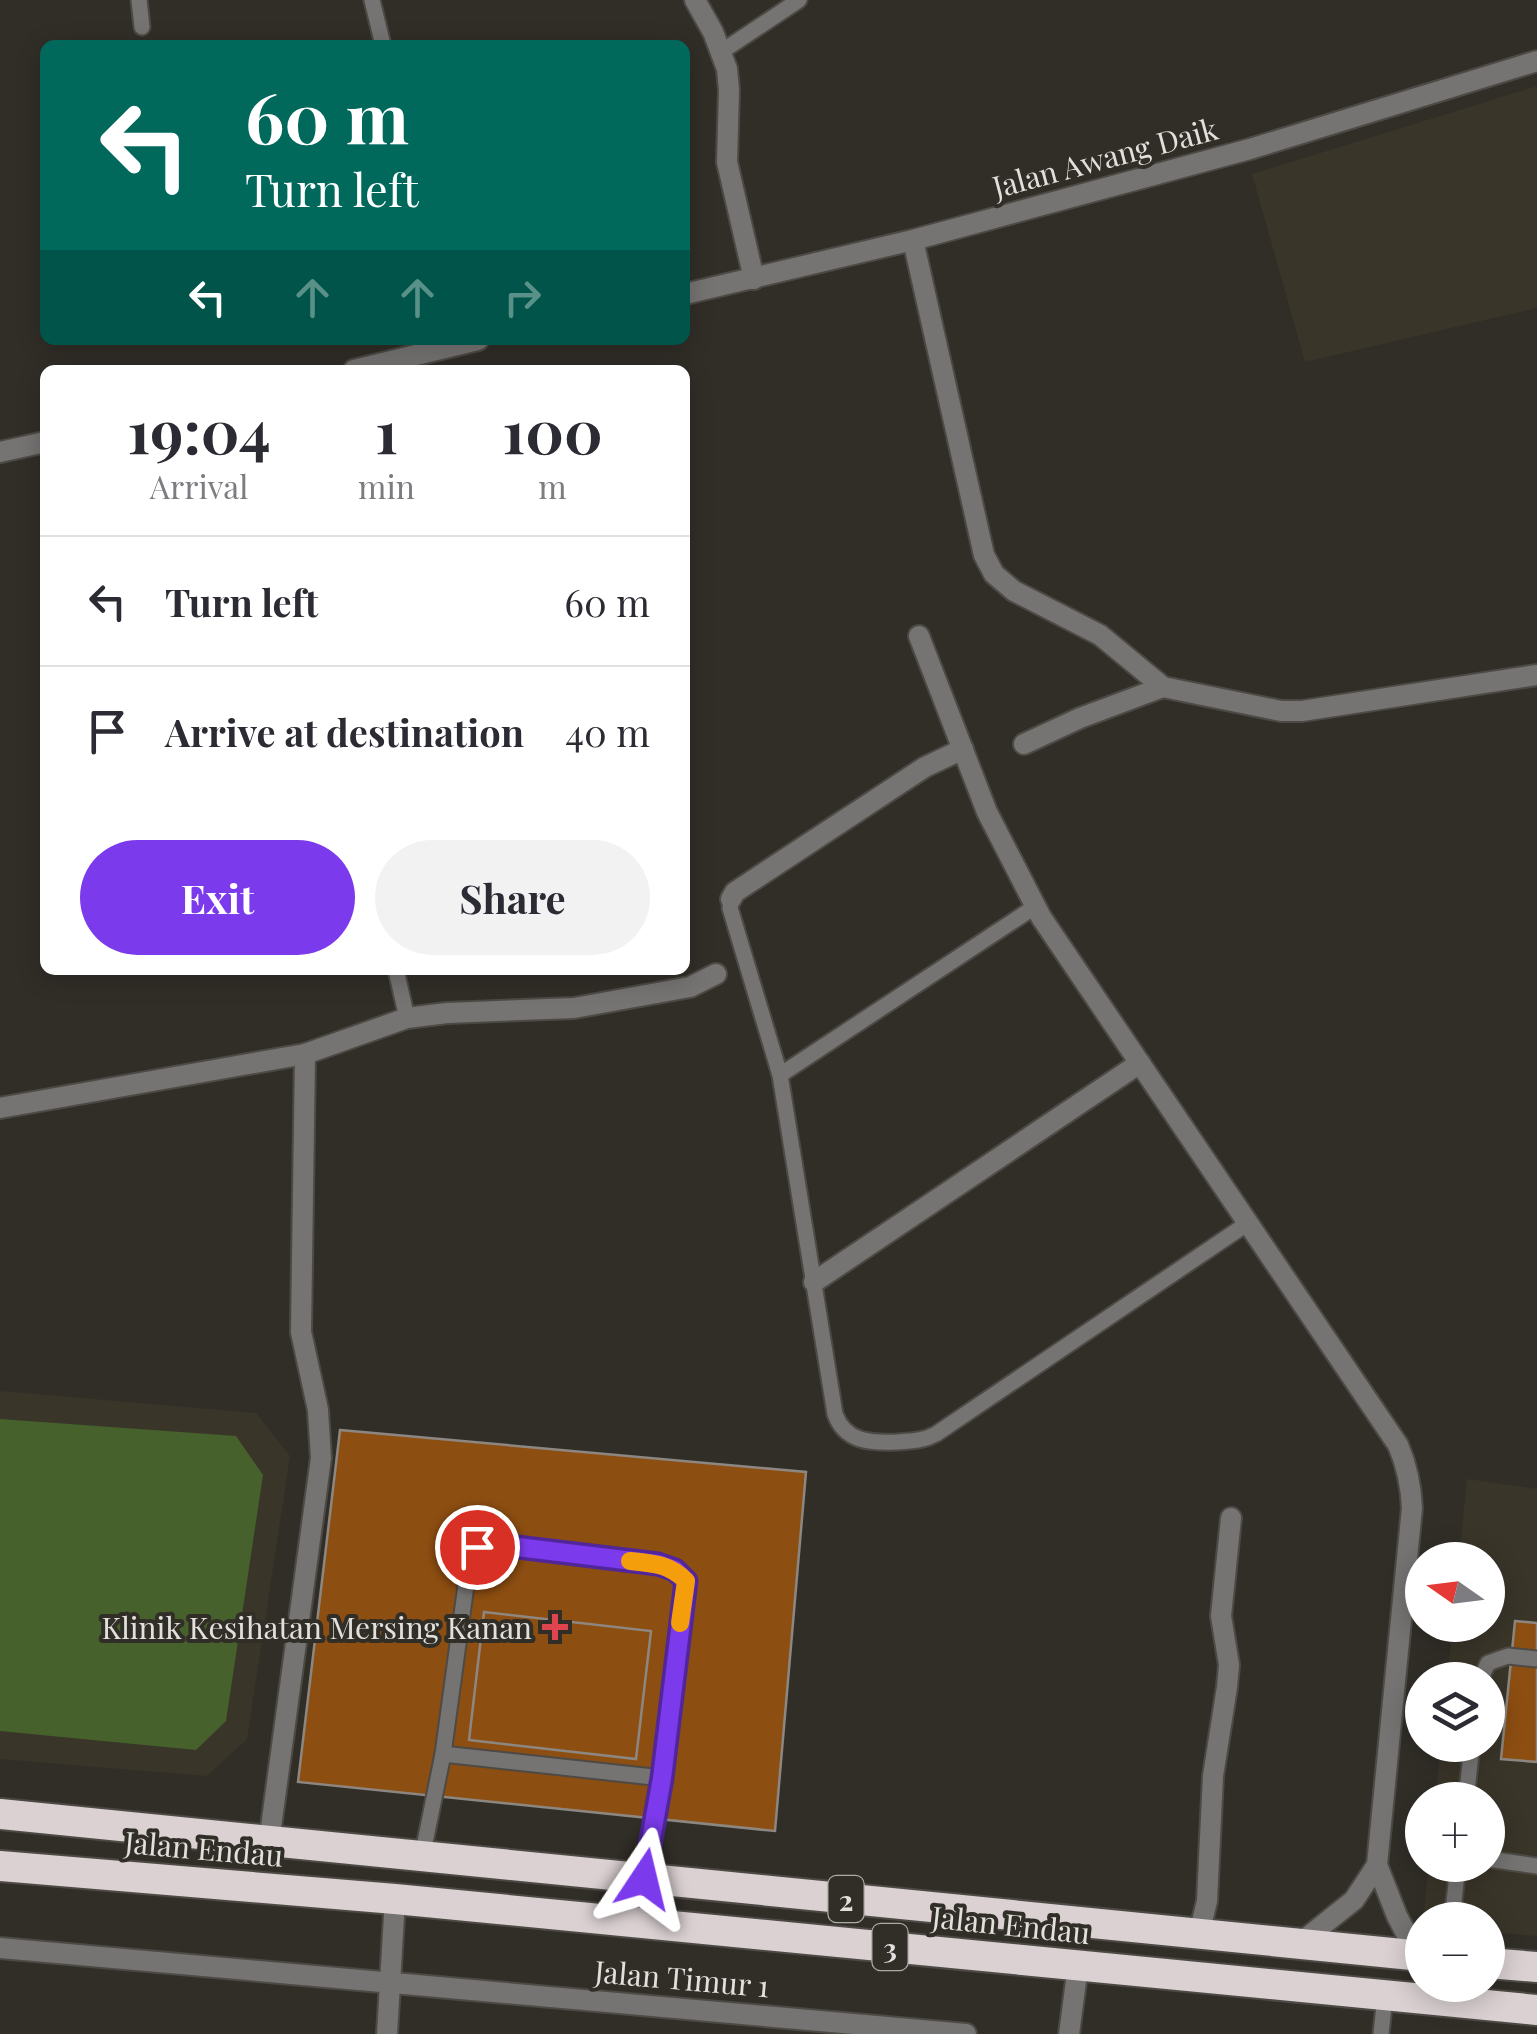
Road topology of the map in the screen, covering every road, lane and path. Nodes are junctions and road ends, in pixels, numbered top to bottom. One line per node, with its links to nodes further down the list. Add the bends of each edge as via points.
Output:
1 (139, 0): 5 (lane)
2 (372, 0): 6 (lane)
3 (695, 0): 7 (street)
4 (798, 0): 7 (lane)
5 (142, 28)
6 (381, 40)
7 (722, 52): 10 (street, via 729,90 727,162)
8 (1537, 61): 9 (street, Jalan Awang Daik, via 1250,149)
9 (913, 240): 10 (street, Jalan Awang Daik); 18 (street, via 984,555 994,574 1100,636)
10 (754, 279): 11 (street, Jalan Awang Daik)
11 (690, 293)
12 (457, 345): 13 (street)
13 (375, 365)
14 (40, 443): 15 (street)
15 (0, 452)
16 (919, 636): 20 (street)
17 (1537, 675): 18 (street, via 1281,712)
18 (1163, 687): 19 (street)
19 (1024, 744)
20 (963, 749): 21 (street, via 925,767); 22 (street)
21 (731, 899): 28 (lane)
22 (1036, 906): 27 (street); 28 (lane)
23 (716, 974): 25 (street, via 625,1001)
24 (397, 975): 25 (lane)
25 (407, 1018): 26 (street)
26 (305, 1054): 29 (street); 38 (street, via 301,1332 321,1458)
27 (1140, 1063): 30 (street); 31 (street)
28 (780, 1075): 31 (lane)
29 (0, 1108)
30 (1248, 1223): 31 (lane, via 924,1440 870,1443 839,1426); 42 (street, via 1398,1445 1411,1484)
31 (814, 1282)
32 (1231, 1518): 47 (street, via 1220,1616 1229,1665 1209,1814 1208,1901)
33 (1537, 1659): 34 (lane)
34 (1491, 1662)
35 (443, 1754): 36 (lane); 36 (lane, via 469,1563 477,1547 492,1544 658,1564 686,1581); 39 (lane)
36 (662, 1778): 44 (lane)
37 (0, 1814): 38 (highway, Jalan Endau)
38 (269, 1842): 39 (highway, Jalan Endau / 2)
39 (422, 1857): 44 (highway, Jalan Endau / 2)
40 (1505, 1861): 43 (lane)
41 (0, 1866): 45 (highway, Jalan Endau / 3)
42 (1377, 1866): 46 (street); 48 (street, via 1354,1900)
43 (1537, 1866)
44 (644, 1879): 47 (highway, Jalan Endau / 2)
45 (395, 1899): 52 (highway, Jalan Endau / 3); 54 (street)
46 (1405, 1930)
47 (1199, 1934): 48 (highway, Jalan Endau / 2)
48 (1298, 1944): 50 (highway, Jalan Endau / 2)
49 (0, 1948): 54 (street, Jalan Timur 1)
50 (1405, 1955)
51 (1505, 1964): 53 (highway)
52 (1078, 1966): 56 (highway, Jalan Endau / 3); 61 (street)
53 (1537, 1968)
54 (392, 1982): 59 (street); 60 (street, Jalan Timur 1)
55 (1405, 1995): 56 (highway, Jalan Endau / 3)
56 (1386, 1996): 62 (lane)
57 (1493, 2002): 58 (highway, Jalan Endau / 3)
58 (1537, 2010)
59 (387, 2034)
60 (966, 2034)
61 (1069, 2034)
62 (1382, 2034)

